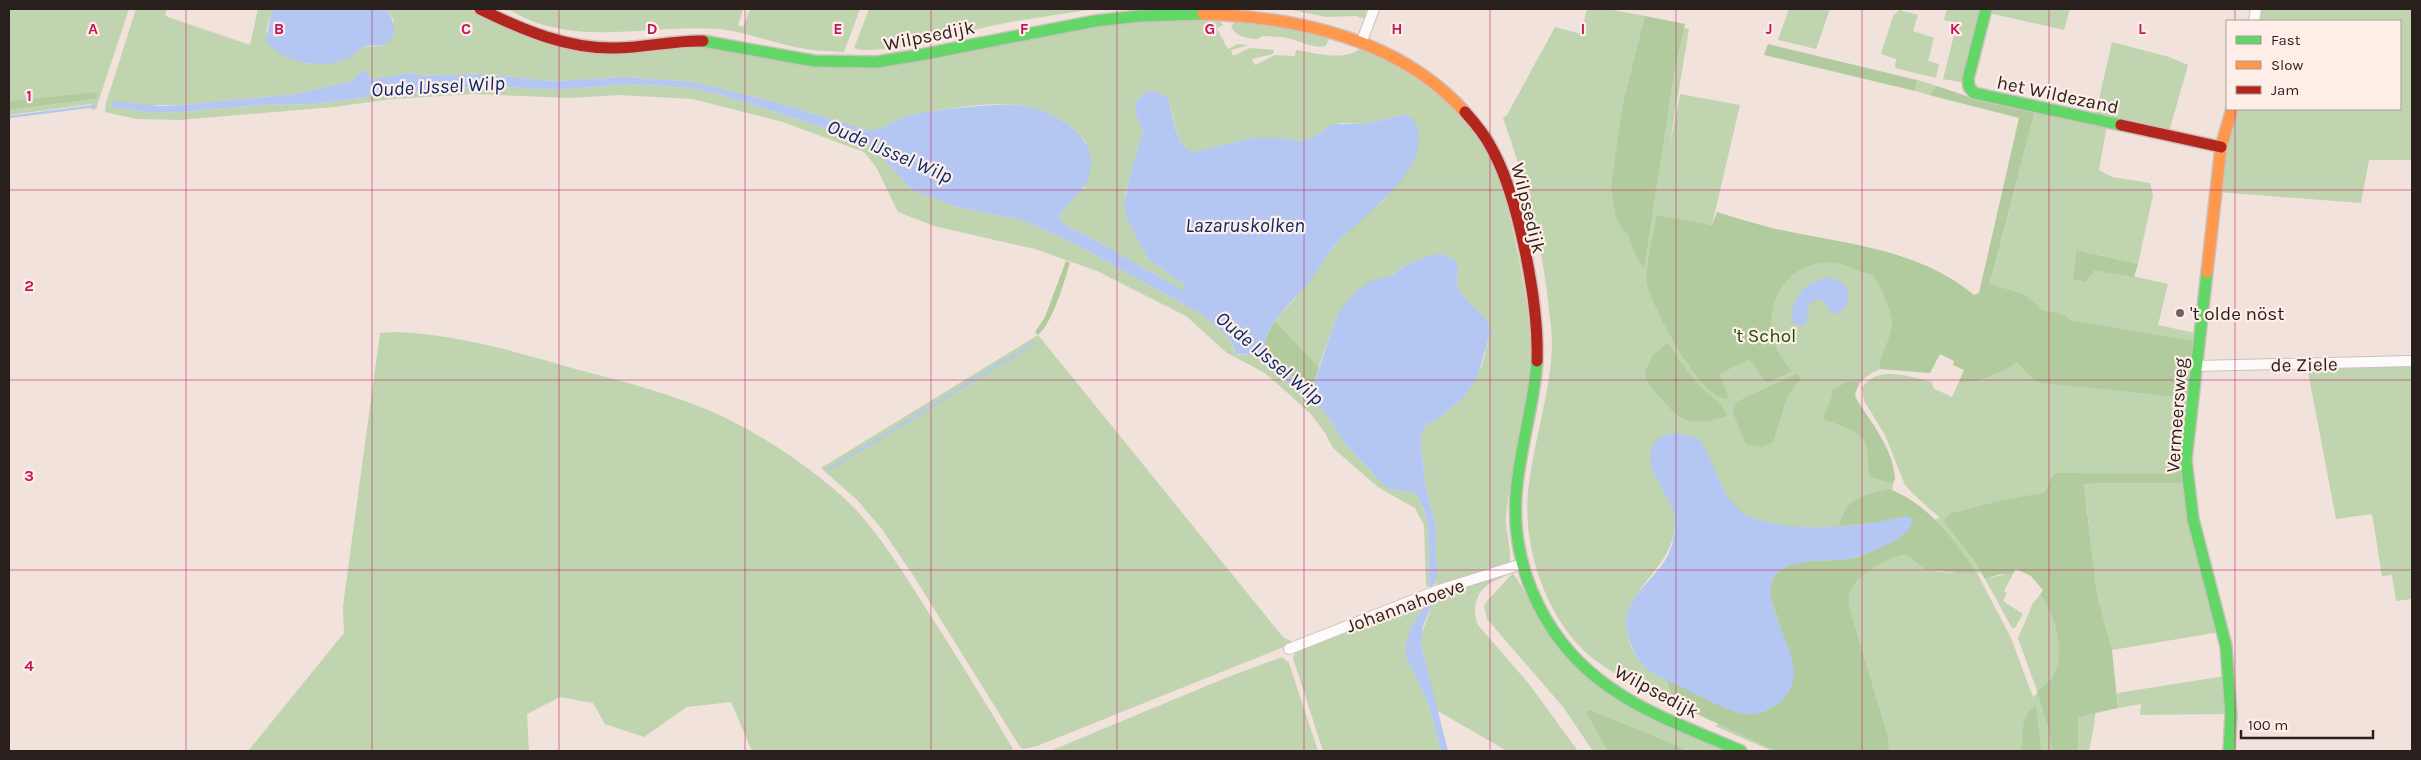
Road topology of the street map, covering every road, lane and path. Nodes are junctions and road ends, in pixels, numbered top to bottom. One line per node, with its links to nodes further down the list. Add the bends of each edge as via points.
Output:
1 (480, 9): 4 (main road, Wilpsedijk, via 529,32 582,46 612,48 701,41 800,59 843,63 901,60 1074,24 1172,14 1264,17)
2 (1374, 9): 4 (street)
3 (1986, 9): 6 (main road, het Wildezand, via 1968,80 1974,93)
4 (1360, 43): 9 (main road, Wilpsedijk, via 1400,61 1457,103 1491,144 1506,177 1532,291 1537,344 1536,376 1516,494 1516,528)
5 (2232, 110): 6 (main road, Vermeersweg)
6 (2221, 147): 8 (main road, Vermeersweg)
7 (2412, 361): 8 (street, de Ziele)
8 (2196, 366): 12 (main road, Vermeersweg, via 2186,460 2193,519 2226,646 2232,714)
9 (1522, 564): 10 (street, Johannahoeve, via 1439,590); 11 (main road, Wilpsedijk, via 1533,597 1551,627 1568,651 1590,673 1625,697)
10 (1289, 649)
11 (1741, 751)
12 (2229, 751)

